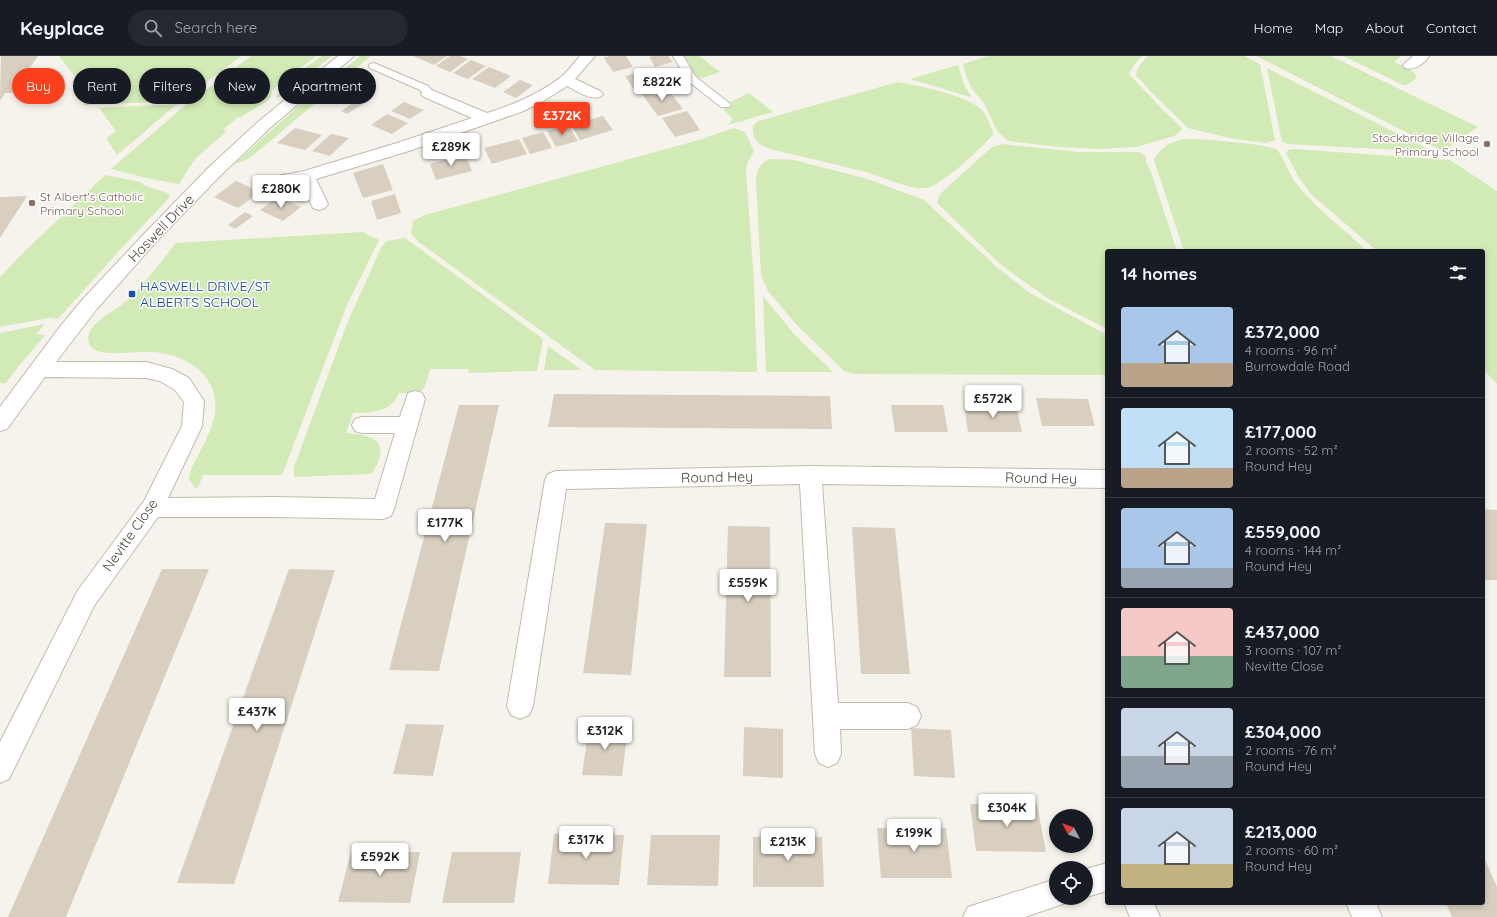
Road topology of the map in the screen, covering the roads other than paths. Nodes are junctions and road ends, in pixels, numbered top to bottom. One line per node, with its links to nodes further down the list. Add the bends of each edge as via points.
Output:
1 (347, 56): 15 (street, Haswell Drive, via 264,125 215,171 89,305)
2 (588, 56): 7 (street)
3 (678, 56): 10 (lane, via 692,79)
4 (1422, 56): 5 (street)
5 (1410, 65)
6 (374, 66): 8 (lane, via 424,88)
7 (566, 80): 9 (street); 11 (street, via 537,99)
8 (429, 94): 11 (street)
9 (595, 94)
10 (725, 105)
11 (487, 119): 12 (street)
12 (306, 176): 13 (street); 14 (street)
13 (284, 180)
14 (319, 204)
15 (39, 369): 17 (street, Haswell Drive); 22 (street, Nevitte Close, via 146,370 166,374 182,384 194,401 192,426)
16 (415, 399): 19 (street)
17 (0, 423)
18 (362, 425): 19 (street)
19 (408, 425): 22 (street, via 383,509)
20 (810, 475): 21 (street, Round Hey); 23 (street, Round Hey, via 556,480); 24 (street)
21 (1105, 479)
22 (152, 508): 27 (street, Nevitte Close, via 86,598)
23 (520, 706)
24 (826, 716): 25 (street); 26 (street)
25 (908, 716)
26 (828, 754)
27 (0, 770)
28 (1105, 878): 29 (street)
29 (1093, 881)
30 (1049, 895): 33 (street)
31 (1140, 905): 34 (street)
32 (1362, 905): 35 (street)
33 (978, 917)
34 (1145, 917)
35 (1367, 917)

